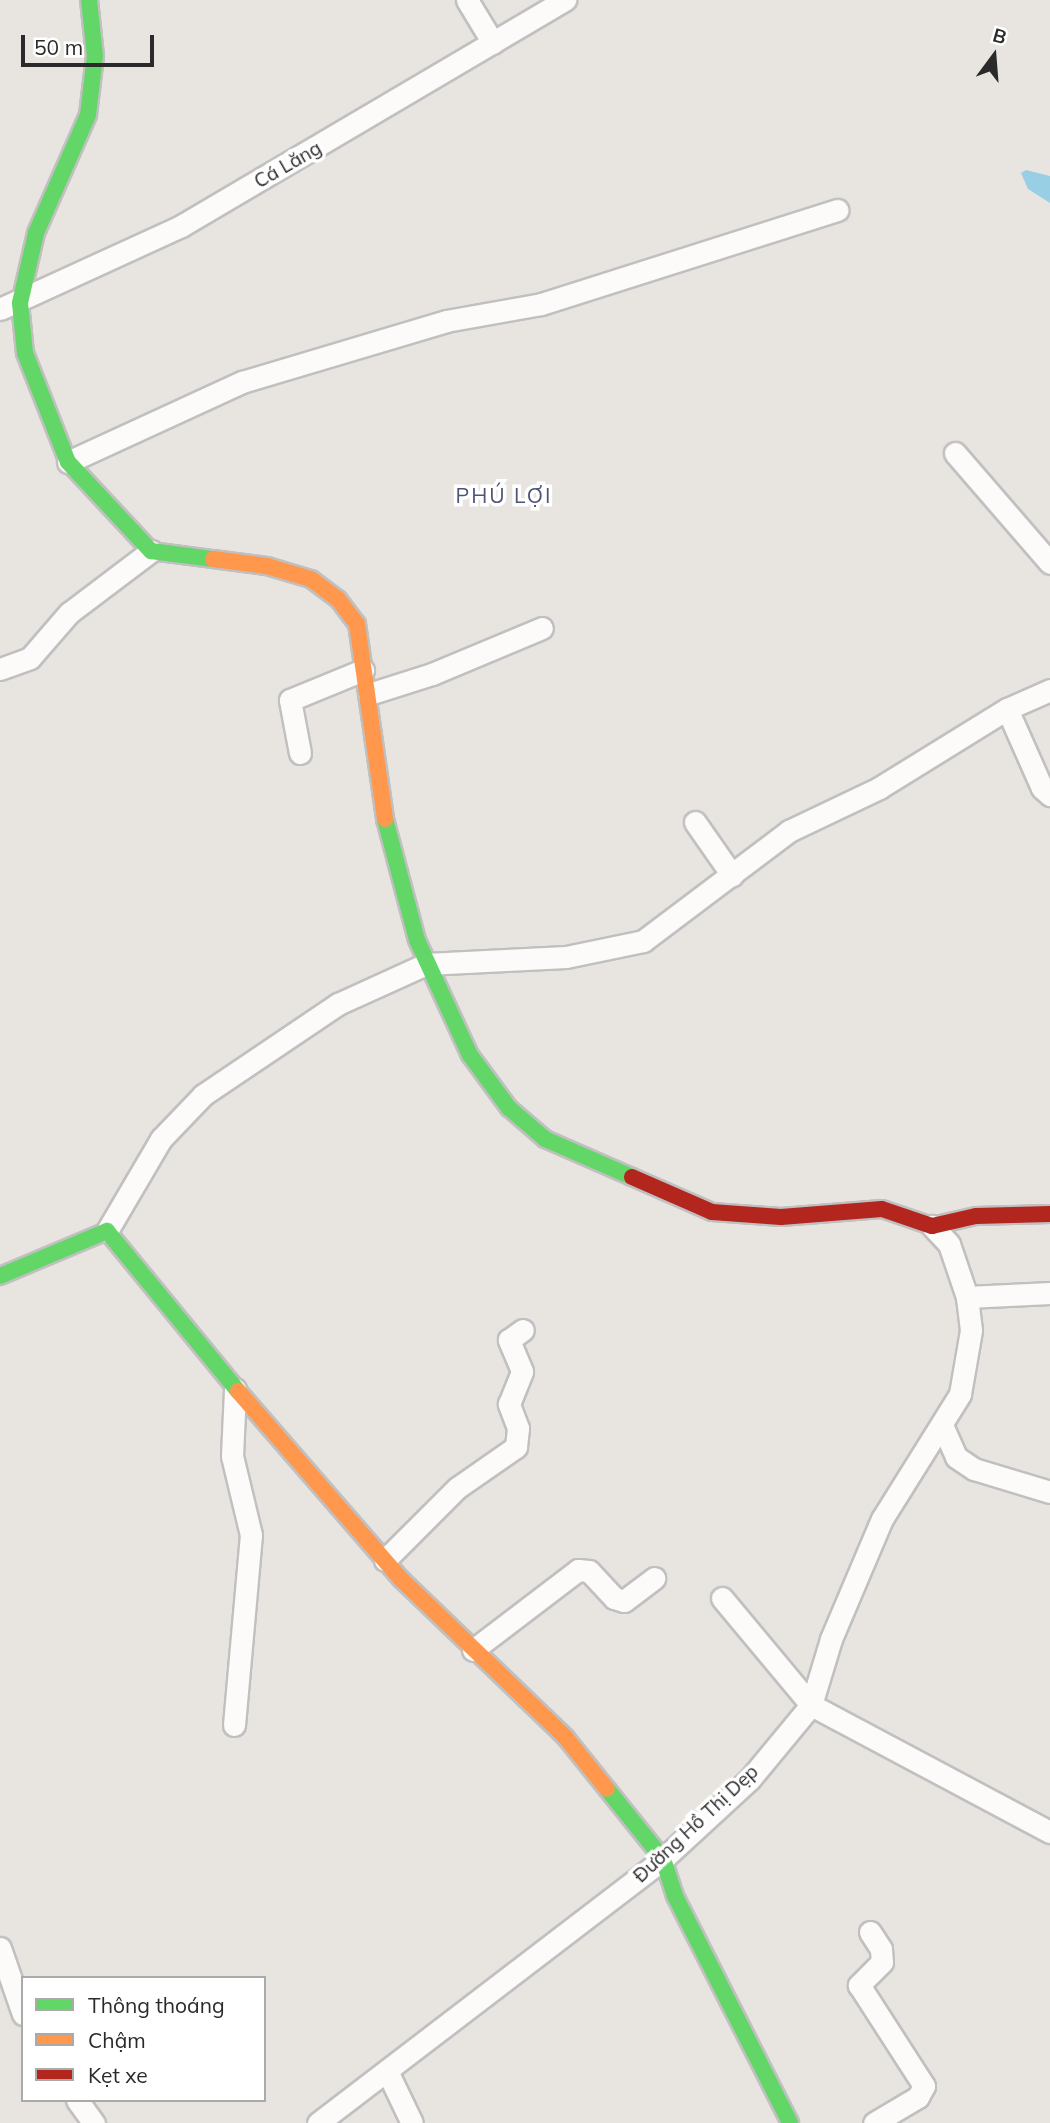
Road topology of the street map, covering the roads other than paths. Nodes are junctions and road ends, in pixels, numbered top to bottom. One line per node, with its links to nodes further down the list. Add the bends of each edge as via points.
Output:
1 (89, 0): 6 (street, via 95,56 88,115 36,233)
2 (467, 0): 4 (street)
3 (565, 0): 4 (street, Cá Lăng)
4 (493, 43): 6 (street, Cá Lăng, via 181,226)
5 (837, 210): 8 (street, via 541,304 446,321 242,382)
6 (10, 306): 8 (street)
7 (956, 453): 10 (street)
8 (68, 462): 9 (street)
9 (151, 551): 12 (street, via 69,613 30,658); 13 (street, via 267,566 311,579 338,599 357,624)
10 (1050, 563)
11 (542, 628): 15 (street, via 432,674)
12 (0, 669)
13 (363, 670): 15 (street); 17 (street, via 290,700)
14 (1050, 690): 16 (street)
15 (369, 694): 21 (street, via 380,800)
16 (1007, 709): 18 (street, via 1042,788); 20 (street, via 879,788 789,831)
17 (300, 752)
18 (1050, 795)
19 (695, 821): 20 (street)
20 (732, 875): 21 (street, via 643,941 566,957)
21 (426, 964): 23 (street, via 470,1055 509,1108 545,1139 712,1212 780,1217 883,1209); 24 (street, via 338,1004 203,1095 161,1139)
22 (1050, 1213): 23 (street, via 976,1216)
23 (932, 1226): 27 (street, Đường Hồ Thị Dẹp, via 949,1244)
24 (107, 1231): 25 (street); 29 (street)
25 (0, 1276)
26 (1050, 1293): 27 (street)
27 (967, 1297): 30 (street, Đường Hồ Thị Dẹp, via 969,1353 960,1394)
28 (523, 1330): 32 (street, via 509,1340 522,1371 509,1405 518,1428 516,1447 457,1488)
29 (235, 1389): 32 (street); 37 (street, via 232,1456 251,1535)
30 (943, 1425): 31 (street, via 956,1457 974,1469); 36 (street, Đường Hồ Thị Dẹp, via 882,1519 831,1639)
31 (1050, 1492)
32 (385, 1560): 35 (street)
33 (653, 1578): 35 (street, via 624,1601 614,1598 589,1571 578,1570)
34 (722, 1598): 36 (street)
35 (473, 1650): 39 (street, via 566,1738)
36 (811, 1705): 38 (street); 39 (street, Đường Hồ Thị Dẹp, via 749,1780)
37 (234, 1725)
38 (1050, 1832)
39 (663, 1860): 43 (street, Đường Hồ Thị Dẹp); 48 (street, via 687,1921)
40 (870, 1932): 49 (street, via 881,1949 882,1962 865,1976 861,1991 905,2050 924,2086 918,2097)
41 (0, 1948): 42 (street)
42 (21, 2008)
43 (388, 2073): 46 (street, Đường Hồ Thị Dẹp); 47 (street)
44 (78, 2102): 45 (street)
45 (94, 2123)
46 (318, 2123)
47 (412, 2123)
48 (790, 2123)
49 (874, 2123)

